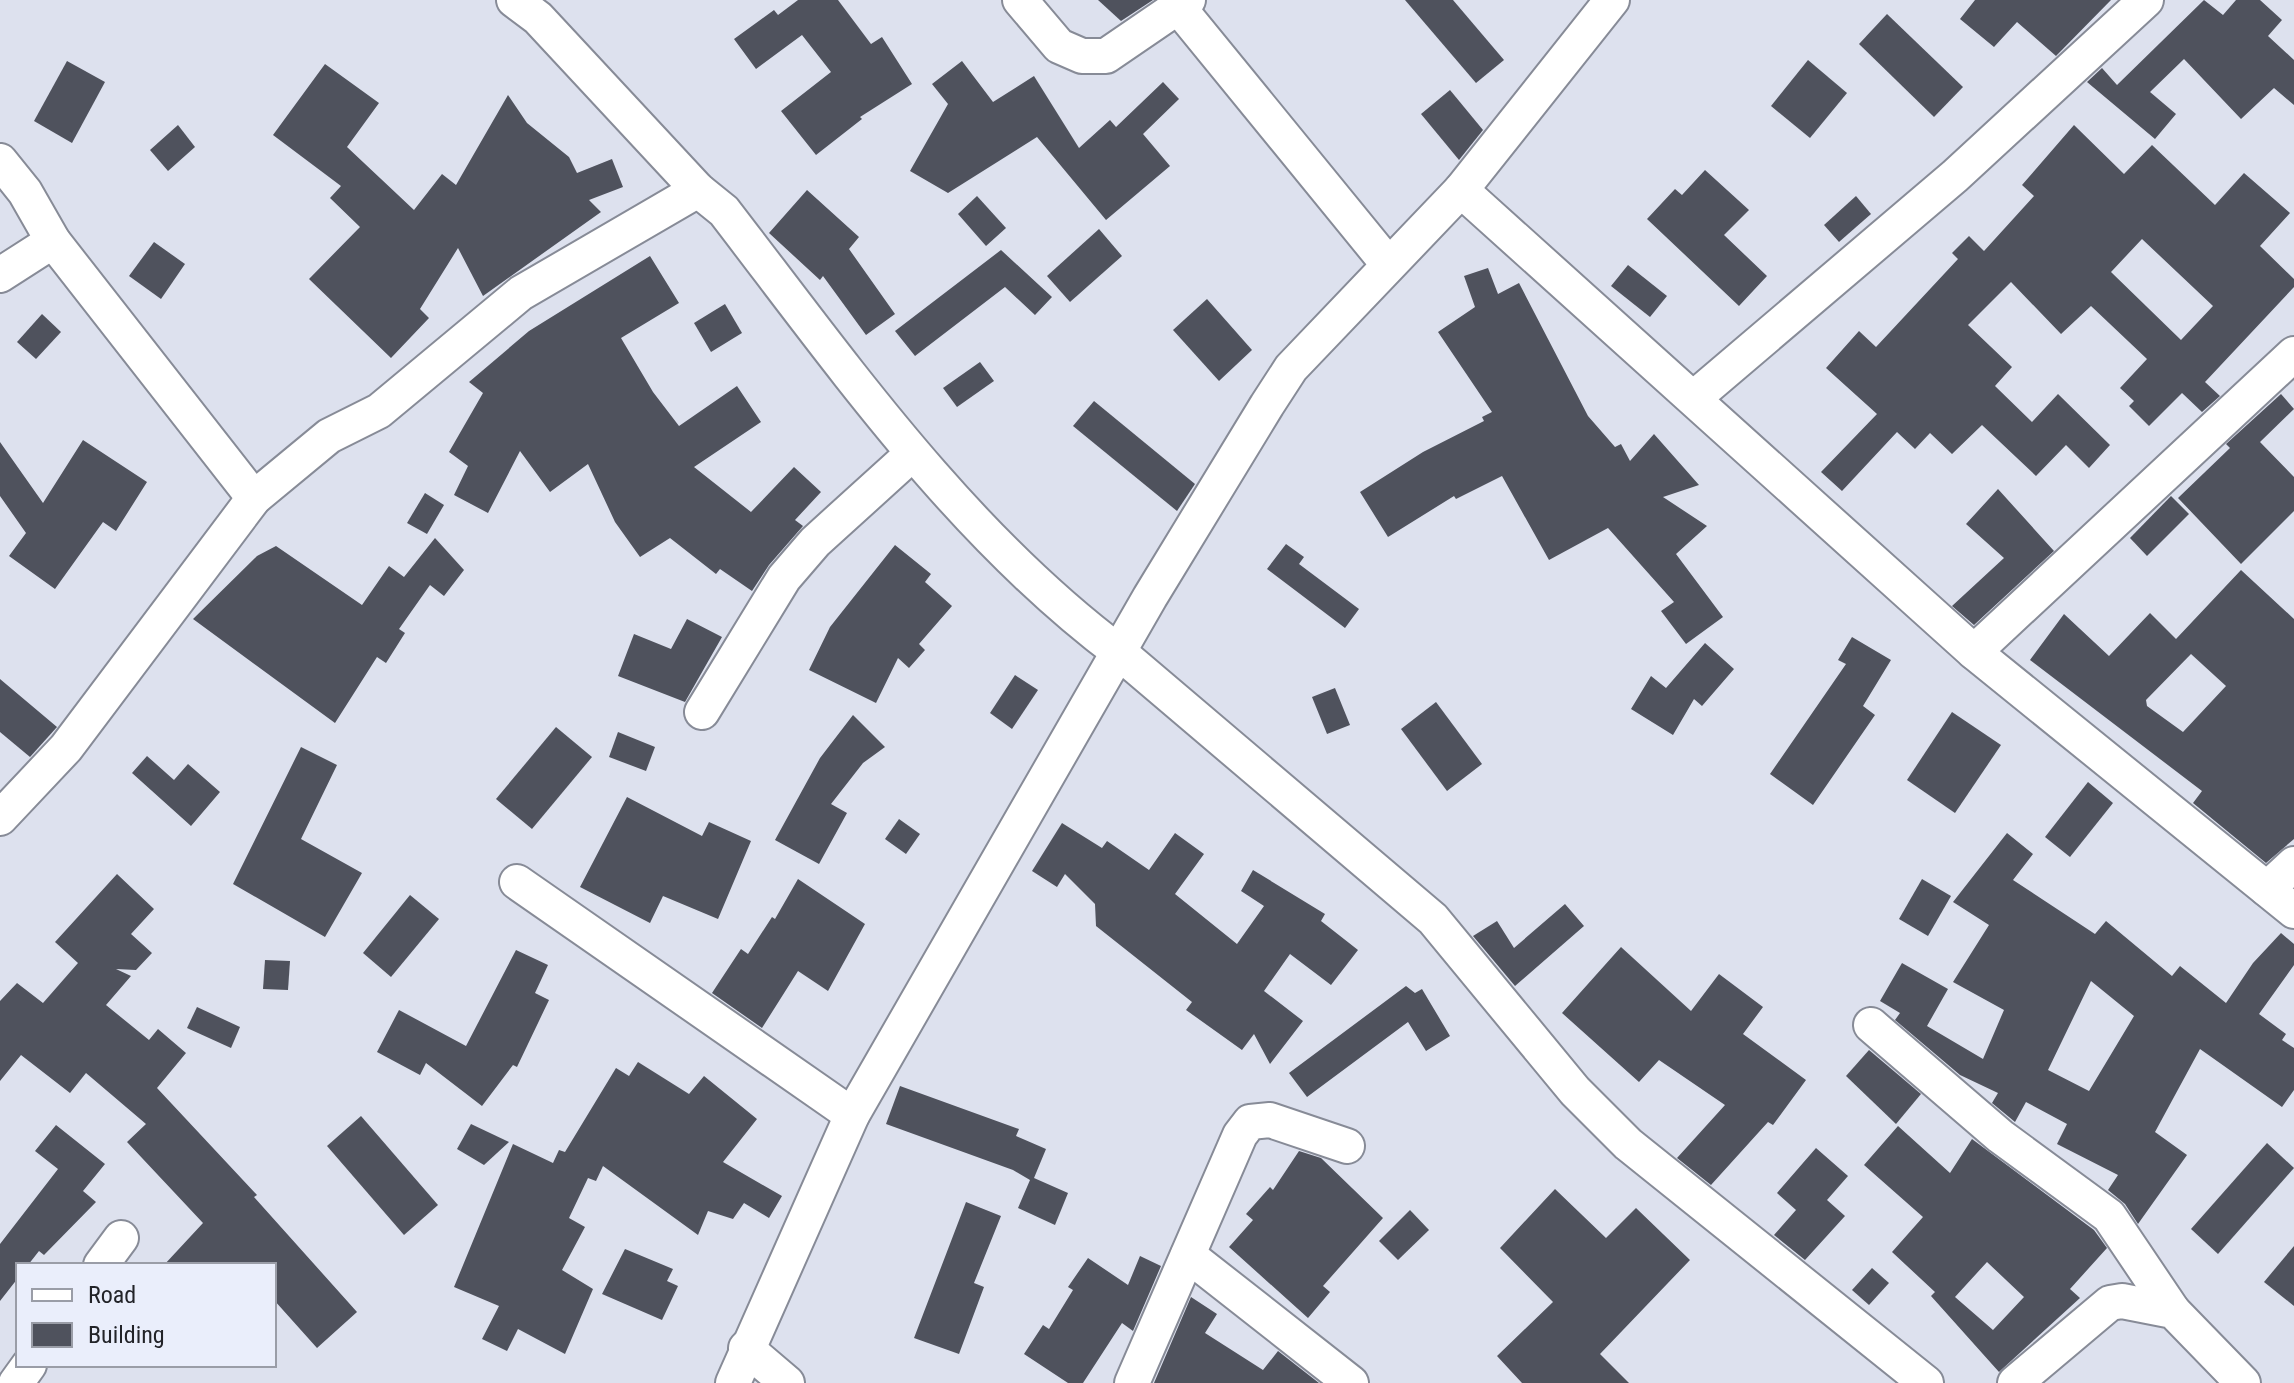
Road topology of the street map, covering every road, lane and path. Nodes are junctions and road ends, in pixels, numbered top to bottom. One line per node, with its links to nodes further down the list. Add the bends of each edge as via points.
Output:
1 (514, 0): 7 (street, via 538,18)
2 (1020, 0): 5 (street, via 1059,46 1082,56 1106,56)
3 (1612, 0): 8 (street)
4 (2146, 0): 13 (street, via 1955,176)
5 (1183, 4): 10 (street)
6 (0, 161): 9 (street)
7 (698, 190): 14 (street, via 724,211); 15 (street, via 521,293 379,411 329,436)
8 (1461, 190): 10 (street); 13 (street)
9 (53, 241): 11 (street); 15 (street)
10 (1388, 264): 18 (street, via 1291,368)
11 (0, 275)
12 (2294, 354): 17 (street)
13 (1694, 398): 17 (street)
14 (912, 454): 16 (street); 20 (street, via 815,542 784,578)
15 (254, 498): 21 (street, via 66,748)
16 (1072, 617): 18 (street); 19 (street)
17 (1974, 652): 24 (street)
18 (1120, 653): 19 (street); 38 (street, via 1433,919 1575,1091 1628,1144)
19 (1098, 689): 27 (street)
20 (702, 712)
21 (0, 818)
22 (2294, 864): 24 (street)
23 (517, 882): 27 (street)
24 (2267, 889): 25 (street)
25 (2294, 911)
26 (1871, 1025): 32 (street, via 2000,1136 2109,1216)
27 (852, 1115): 33 (street)
28 (1347, 1146): 30 (street, via 1270,1120 1250,1122)
29 (121, 1238): 31 (street)
30 (1188, 1255): 36 (street); 37 (street)
31 (102, 1263)
32 (2173, 1311): 39 (street, via 2110,1303); 40 (street)
33 (746, 1348): 34 (street); 35 (street)
34 (733, 1383)
35 (787, 1383)
36 (1132, 1383)
37 (1351, 1383)
38 (1926, 1383)
39 (2015, 1383)
40 (2243, 1383)

